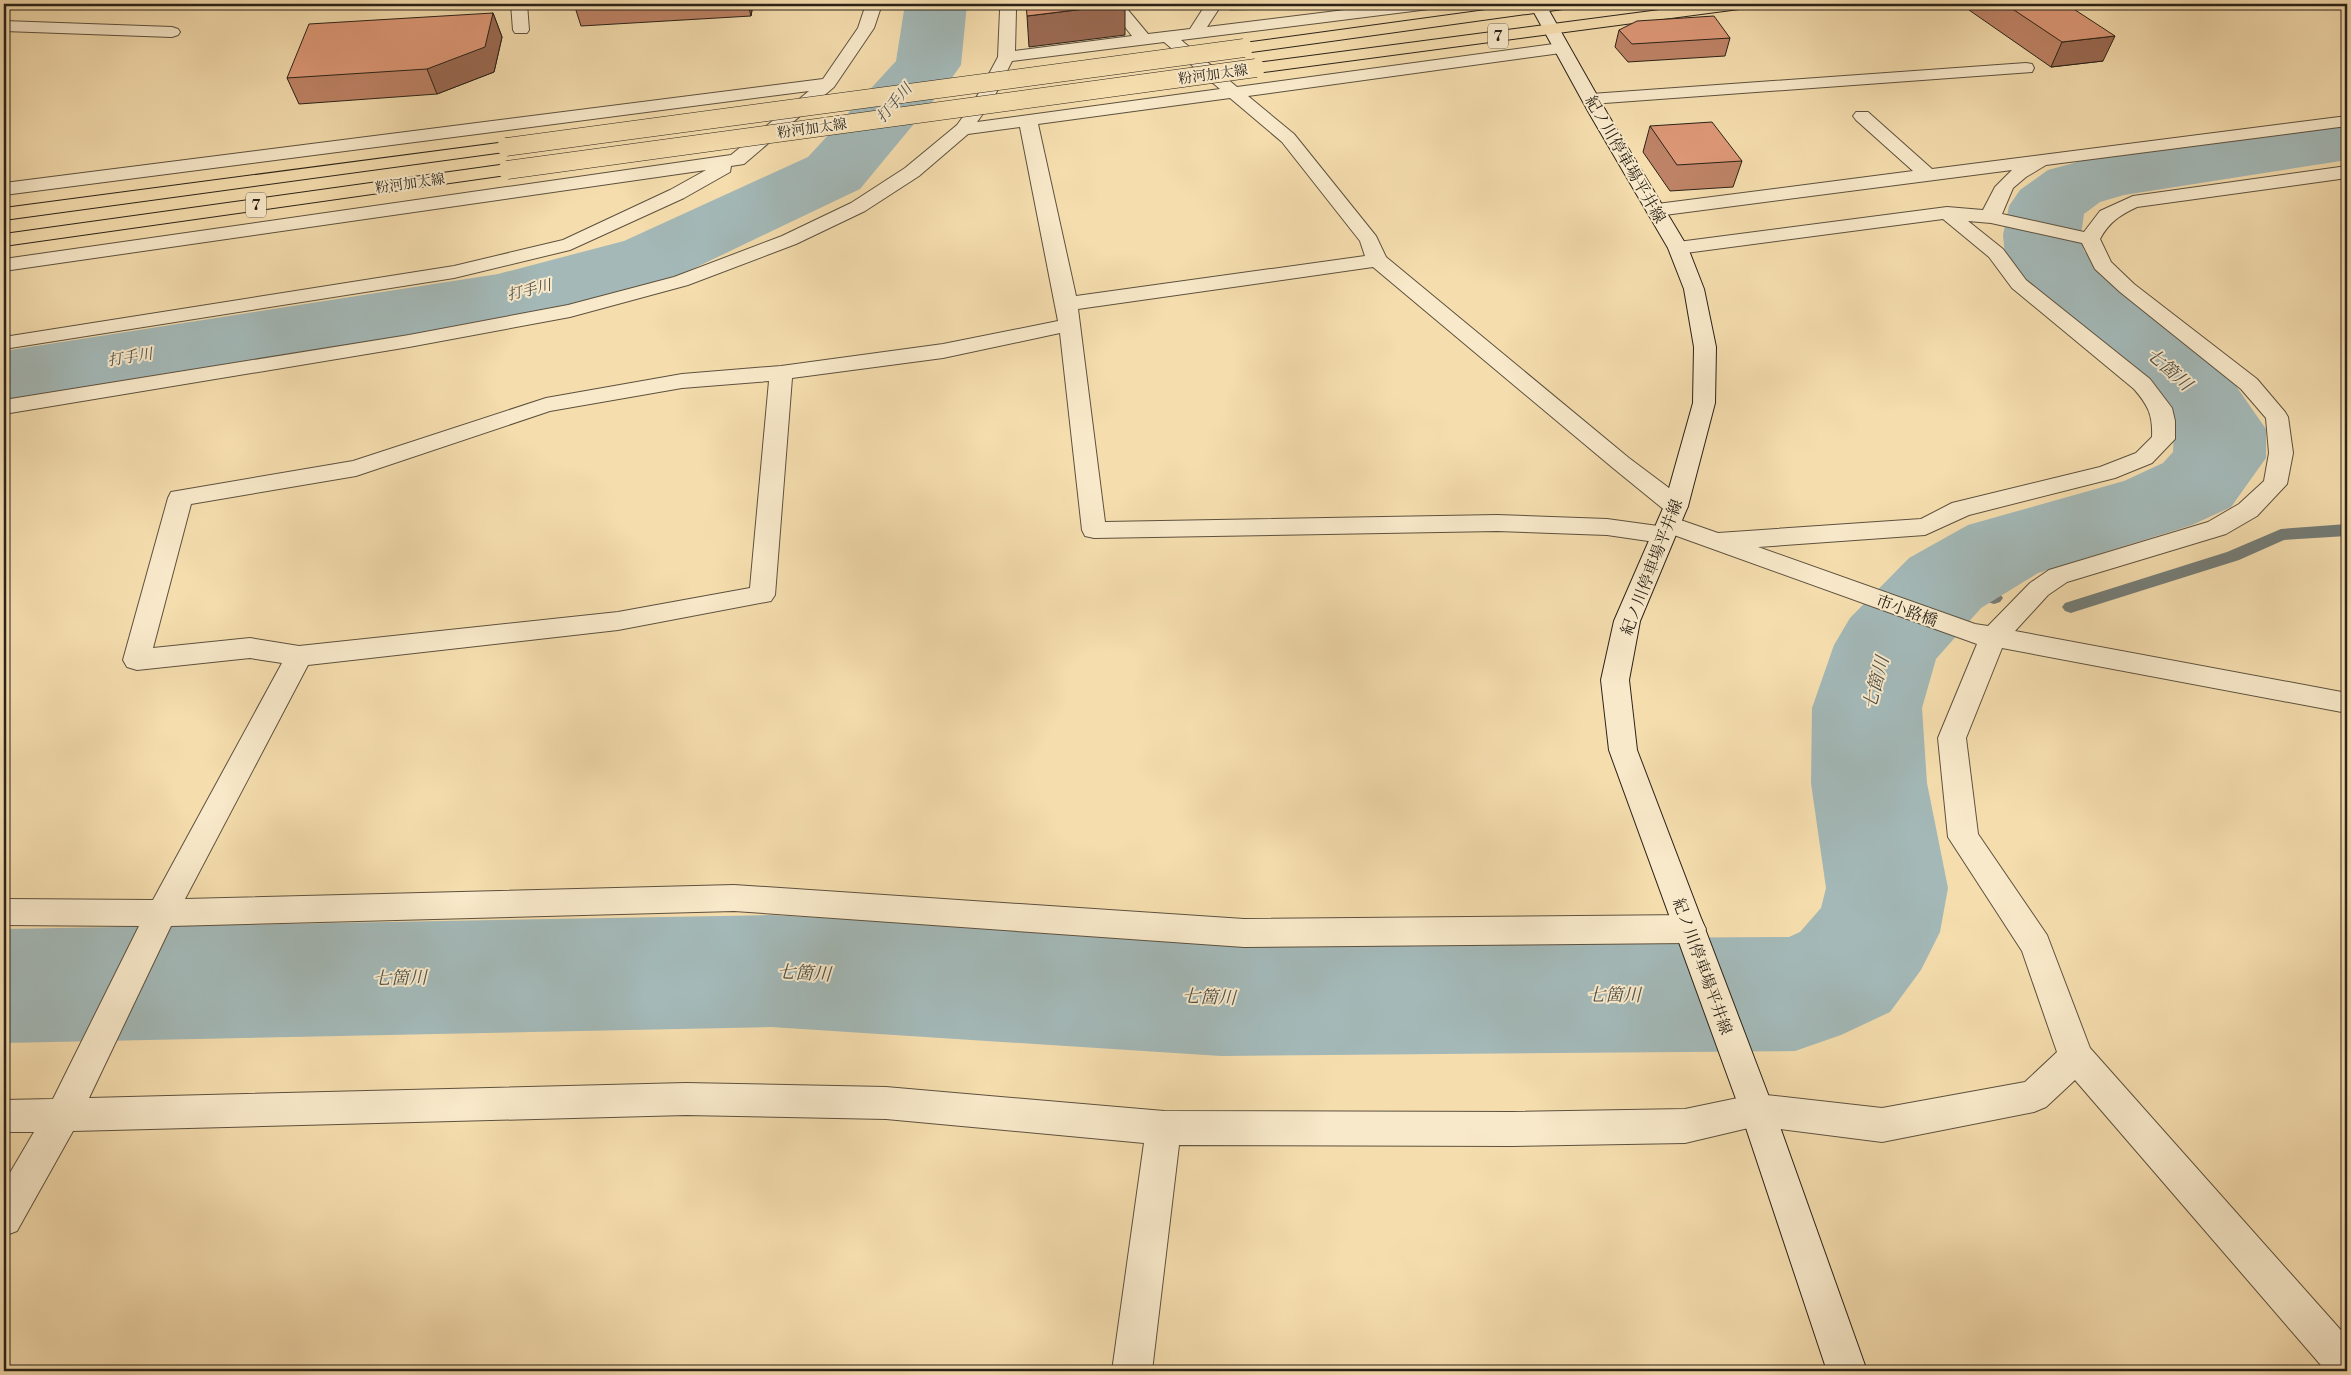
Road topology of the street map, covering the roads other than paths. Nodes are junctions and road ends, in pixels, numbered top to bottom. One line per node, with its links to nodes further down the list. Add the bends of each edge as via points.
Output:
1 (519, 4): 11 (street)
2 (874, 4): 19 (street, via 866,28)
3 (1006, 4): 17 (street)
4 (1115, 4): 15 (street)
5 (1214, 4): 13 (street)
6 (1429, 4): 13 (street)
7 (1563, 4): 9 (main road, 粉河加太線 / 7)
8 (1739, 4): 16 (main road, 粉河加太線 / 7)
9 (1539, 7): 16 (street, 紀ノ川停車場平井線); 33 (main road, 粉河加太線 / 7, bridge)
10 (4, 26): 12 (street)
11 (520, 30)
12 (172, 32)
13 (1196, 32): 14 (street)
14 (1168, 36): 15 (street); 20 (street)
15 (1144, 39): 17 (street)
16 (1556, 39): 20 (street); 21 (street, 紀ノ川停車場平井線); 36 (main road, 粉河加太線 / 7, bridge, via 1256,68)
17 (1006, 57): 25 (street, via 983,101)
18 (2026, 68): 21 (street)
19 (828, 83): 27 (street); 30 (street)
20 (1237, 93): 23 (street); 38 (street, via 1288,138 1369,240)
21 (1591, 99): 31 (street, 紀ノ川停車場平井線)
22 (1862, 116): 29 (street)
23 (1028, 120): 25 (street); 40 (street)
24 (2347, 121): 26 (street)
25 (963, 129): 43 (street, via 912,172 858,206 789,240 681,281 570,310 409,341)
26 (2056, 158): 29 (street); 34 (street, via 2029,167 2010,180 1996,197)
27 (738, 160): 39 (street); 41 (street, via 677,194 570,244 454,272)
28 (2347, 172): 35 (street, via 2133,202 2113,211)
29 (1928, 175): 31 (street)
30 (4, 189)
31 (1656, 210): 37 (street, 紀ノ川停車場平井線)
32 (1947, 213): 34 (street); 37 (street); 45 (street, via 1996,252 2019,284 2142,384 2158,401 2165,416 2163,439 2144,458 2107,473 1961,509 1925,527)
33 (4, 214)
34 (1998, 219): 35 (street)
35 (2082, 237): 46 (street, via 2102,265 2249,384 2277,417 2281,452 2275,484 2248,510 2217,528 2058,576)
36 (4, 240)
37 (1678, 248): 44 (street, 紀ノ川停車場平井線, via 1694,289 1705,347 1704,403)
38 (1377, 260): 40 (street); 44 (street, via 1620,463)
39 (4, 265)
40 (1069, 314): 42 (street, via 944,351); 44 (street, via 1094,530 1497,522 1607,527)
41 (4, 343)
42 (781, 373): 47 (street, via 762,595 618,622); 47 (street, via 682,381 546,405 356,468 180,498 137,660 250,648)
43 (4, 407)
44 (1669, 522): 45 (street, 市小路橋); 51 (street, 紀ノ川停車場平井線, via 1627,621 1615,680 1623,750)
45 (1718, 541): 46 (street, 市小路橋)
46 (1983, 636): 48 (street, 市小路橋); 52 (street, via 1952,738 1963,837 2036,945)
47 (299, 656): 50 (street)
48 (2347, 703)
49 (4, 912): 50 (street)
50 (161, 913): 51 (street, via 734,898 1244,933); 54 (street)
51 (1694, 941): 53 (street, 紀ノ川停車場平井線)
52 (2076, 1057): 53 (street, via 2034,1096 1882,1125); 58 (street)
53 (1757, 1110): 56 (street, via 1685,1126); 60 (street, 紀ノ川停車場平井線)
54 (63, 1115): 55 (street); 56 (street, via 686,1099 886,1103); 57 (street)
55 (4, 1116)
56 (1164, 1128): 59 (street)
57 (4, 1218)
58 (2347, 1366)
59 (1132, 1371)
60 (1846, 1371)

